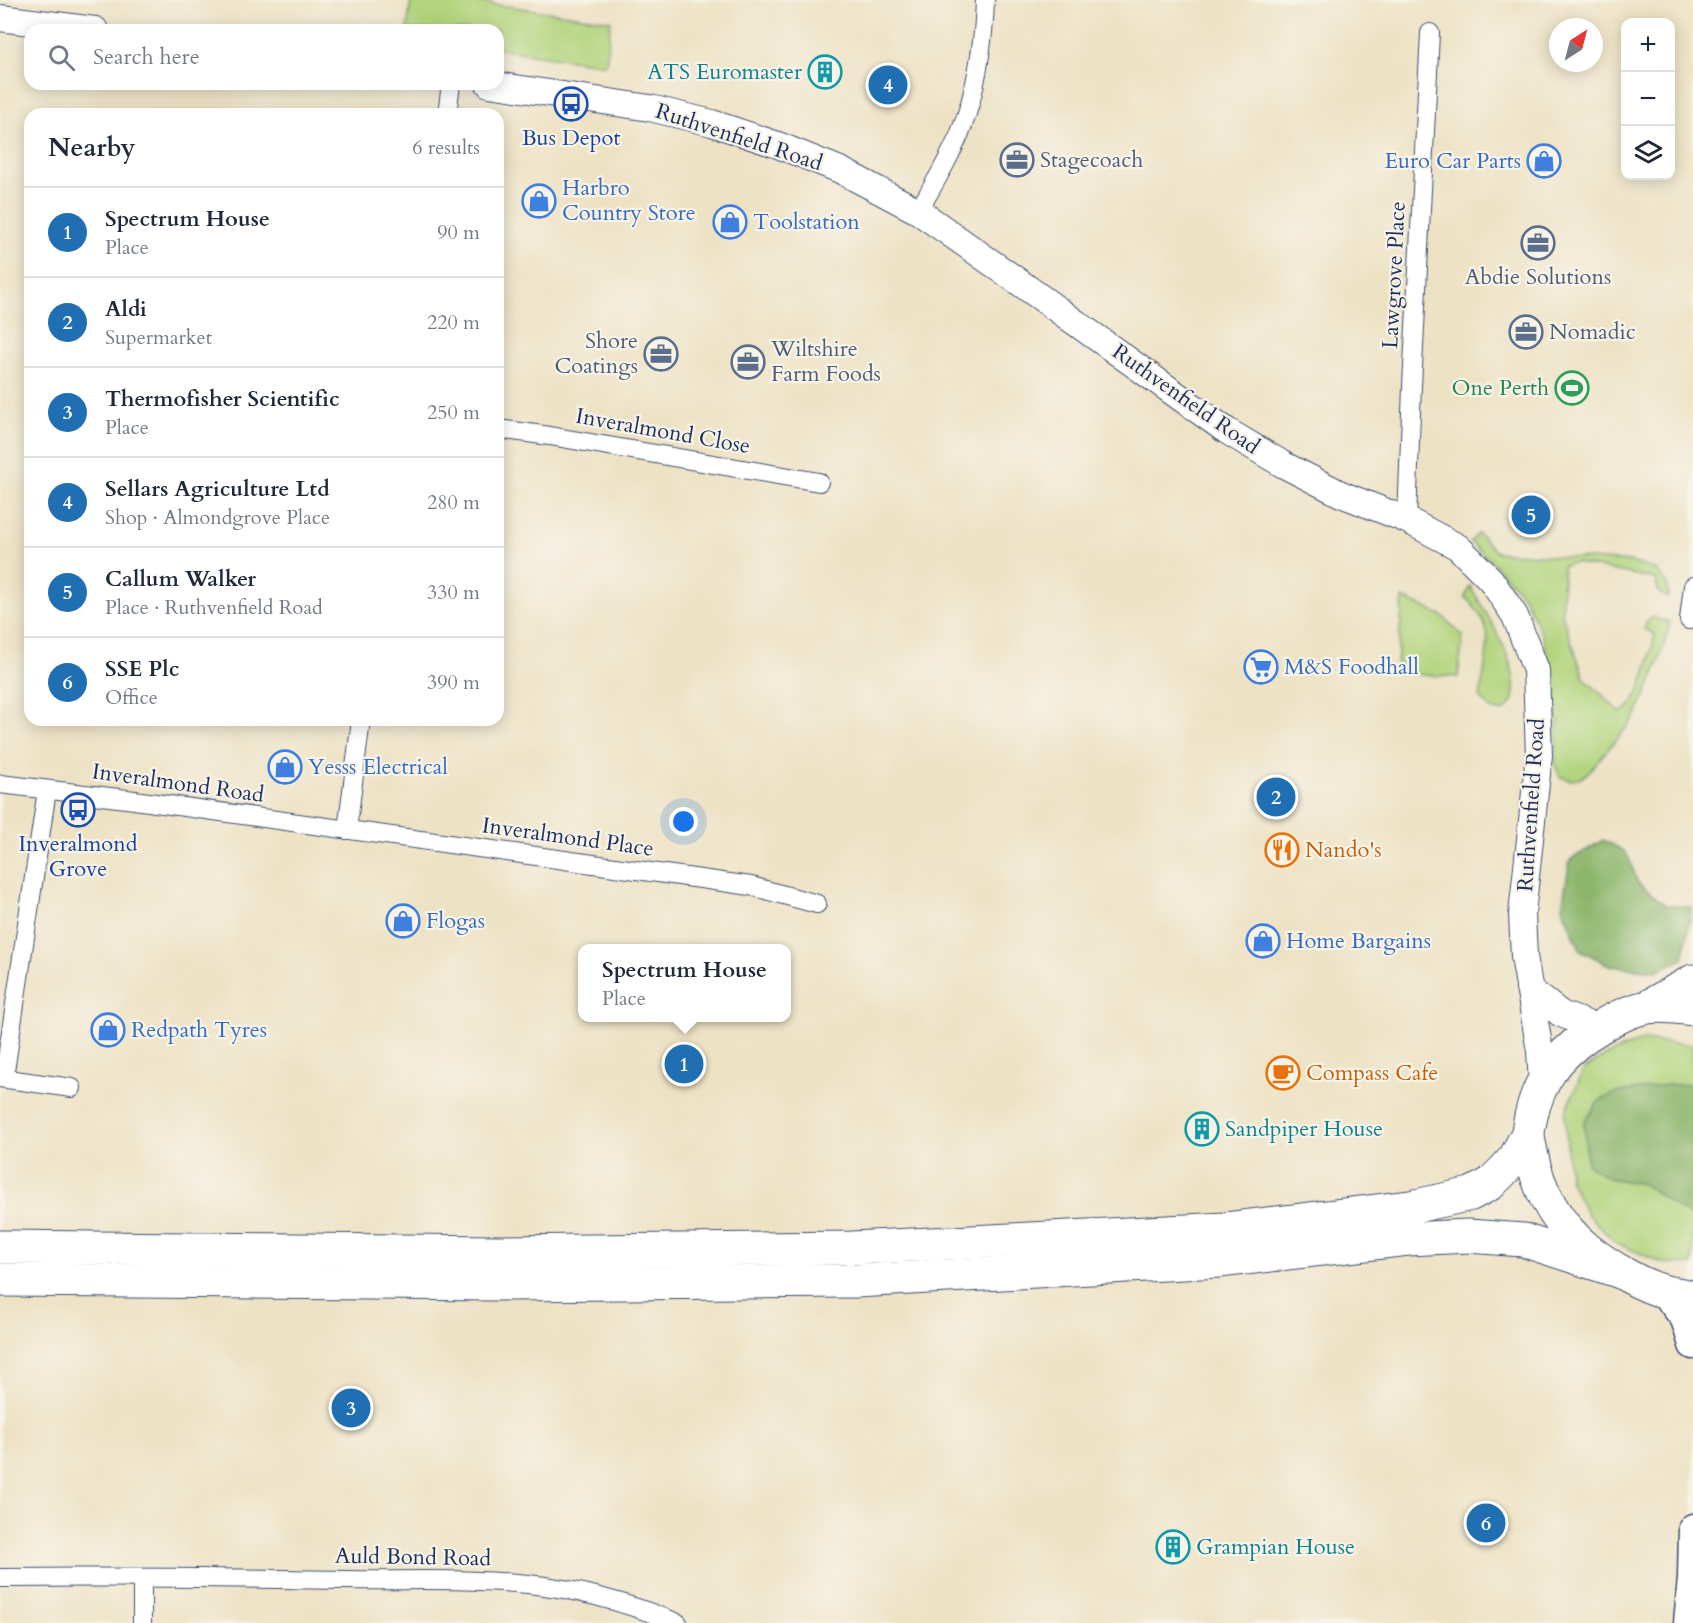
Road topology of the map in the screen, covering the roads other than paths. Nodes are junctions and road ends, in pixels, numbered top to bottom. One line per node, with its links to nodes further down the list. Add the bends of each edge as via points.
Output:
1 (985, 0): 8 (street, via 977,76 968,111 960,134)
2 (0, 18): 3 (street)
3 (48, 24)
4 (1430, 33): 11 (street, Lawgrove Place)
5 (504, 86): 8 (street, Ruthvenfield Road, via 650,108 712,123 840,170)
6 (450, 90): 7 (street)
7 (448, 108)
8 (918, 211): 11 (street, Ruthvenfield Road, via 1227,431 1341,494)
9 (504, 430): 10 (street, Inveralmond Close)
10 (819, 482)
11 (1407, 520): 20 (street, Ruthvenfield Road, via 1458,547 1491,580 1515,616 1536,670 1539,755 1522,914)
12 (1693, 586): 13 (street)
13 (1689, 620)
14 (361, 726): 17 (street)
15 (0, 784): 16 (street, Inveralmond Road)
16 (47, 790): 17 (street, Inveralmond Road); 24 (street)
17 (347, 830): 18 (street, Inveralmond Place, via 751,886)
18 (817, 904)
19 (1693, 981): 21 (highway)
20 (1528, 989): 23 (street, via 1561,1014); 25 (street, Ruthvenfield Road)
21 (1647, 1007): 22 (highway); 23 (highway)
22 (1693, 1009)
23 (1598, 1028): 25 (highway, via 1563,1054)
24 (2, 1078): 26 (street)
25 (1542, 1084): 27 (highway)
26 (72, 1088)
27 (1528, 1133): 28 (highway, via 1503,1171 1471,1194 1411,1207 1226,1229 852,1248 500,1252); 29 (highway, via 1533,1162 1551,1208 1586,1248)
28 (0, 1247)
29 (1621, 1272): 30 (highway, via 1522,1240 1468,1236 1219,1260 856,1281 496,1284); 31 (highway)
30 (0, 1280)
31 (1679, 1294): 32 (main road)
32 (1693, 1345)
33 (1693, 1528): 34 (main road)
34 (1693, 1577): 39 (main road)
35 (0, 1578): 36 (street, Auld Bond Road)
36 (142, 1579): 37 (street); 38 (street, Auld Bond Road, via 529,1584 599,1597)
37 (142, 1623)
38 (678, 1623)
39 (1688, 1623)

